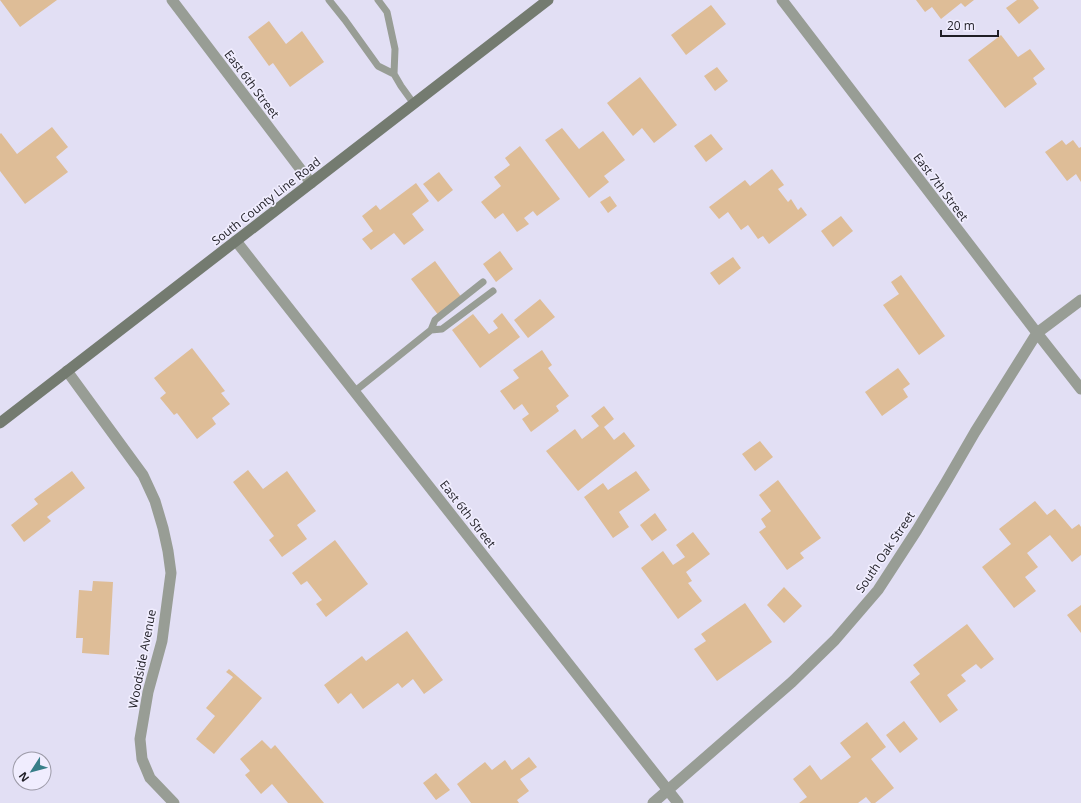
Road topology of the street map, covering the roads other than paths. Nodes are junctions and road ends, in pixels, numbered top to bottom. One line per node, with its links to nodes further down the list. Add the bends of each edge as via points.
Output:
1 (172, 0): 8 (street, East 6th Street)
2 (329, 0): 6 (lane, via 378,66)
3 (378, 0): 6 (lane, via 387,12 395,49)
4 (548, 0): 7 (main road, South County Line Road)
5 (782, 0): 14 (street, East 7th Street)
6 (394, 74): 7 (lane)
7 (414, 104): 8 (main road, South County Line Road)
8 (311, 183): 9 (main road, South County Line Road)
9 (236, 241): 15 (main road, South County Line Road); 17 (street, East 6th Street)
10 (484, 282): 13 (lane, via 435,320)
11 (493, 291): 13 (lane, via 442,329)
12 (1081, 300): 14 (street, South Oak Street)
13 (431, 330): 17 (lane)
14 (1037, 333): 16 (street, East 7th Street); 19 (street, South Oak Street, via 878,590 835,640 792,682)
15 (67, 371): 18 (main road, South County Line Road); 20 (street, Woodside Avenue, via 143,475 156,501 163,528 170,573 162,641 148,692 140,739 142,759 150,778)
16 (1081, 389)
17 (355, 392): 19 (street, East 6th Street)
18 (0, 423)
19 (668, 790): 21 (street, South Oak Street); 22 (street, East 6th Street)
20 (174, 803)
21 (653, 803)
22 (678, 803)

